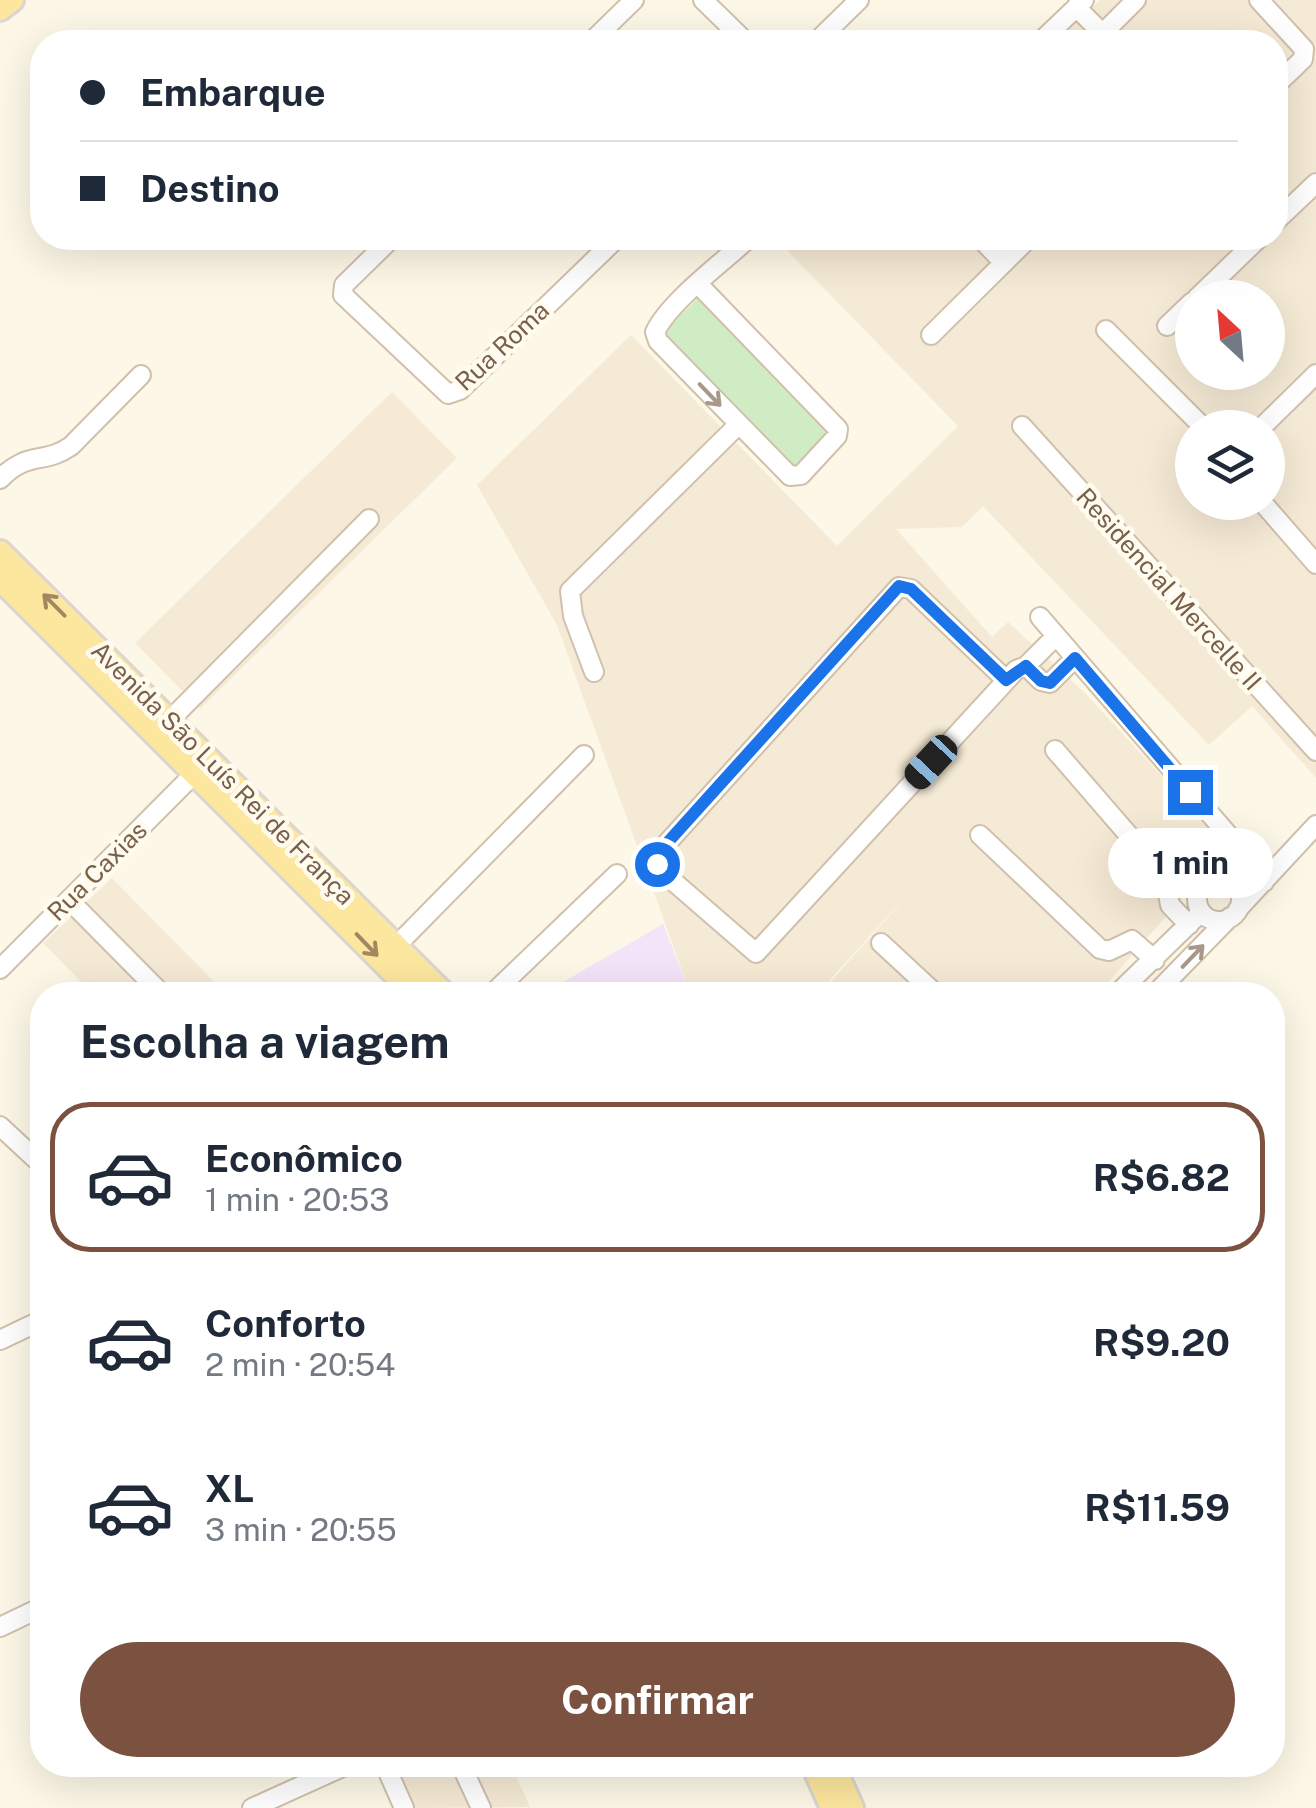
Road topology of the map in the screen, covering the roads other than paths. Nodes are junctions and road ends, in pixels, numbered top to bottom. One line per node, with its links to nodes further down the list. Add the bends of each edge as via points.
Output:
1 (12, 0): 8 (main road)
2 (634, 0): 9 (street)
3 (703, 0): 10 (street)
4 (859, 0): 11 (street)
5 (1136, 0): 14 (street)
6 (1258, 0): 15 (street)
7 (1080, 4): 12 (street); 13 (street)
8 (0, 10)
9 (603, 30)
10 (734, 30)
11 (828, 30)
12 (1053, 30)
13 (1100, 30)
14 (1112, 30)
15 (1287, 30)
16 (1288, 31): 17 (street, via 1304,48 1303,60)
17 (1288, 74)
18 (1316, 183): 19 (street)
19 (1288, 210)
20 (380, 250): 21 (street, Rua Roma, via 344,285 343,295 442,391 454,394)
21 (604, 250)
22 (736, 250): 28 (street)
23 (992, 250): 26 (street)
24 (1016, 250): 26 (street)
25 (1247, 250): 27 (street)
26 (1004, 262): 32 (street)
27 (1216, 280)
28 (698, 285): 37 (street, one-way to 37, via 662,321 658,340); 37 (street, via 838,429 796,477)
29 (1175, 318): 30 (street)
30 (1166, 326)
31 (1106, 330): 35 (street)
32 (931, 335)
33 (1316, 374): 36 (street)
34 (141, 375): 39 (street, via 71,446 22,460)
35 (1186, 410)
36 (1279, 410)
37 (738, 424): 49 (street, via 570,591)
38 (1022, 426): 53 (street, Residencial Mercelle II)
39 (0, 479)
40 (369, 519): 51 (street)
41 (1278, 520): 43 (street)
42 (0, 552): 51 (main road, Avenida São Luís Rei de França, one-way to 42)
43 (1316, 564)
44 (3, 589): 55 (main road, Avenida São Luís Rei de França)
45 (1040, 617): 46 (street)
46 (1056, 636): 47 (street); 48 (street)
47 (1075, 658): 48 (street, via 1050,683); 58 (street)
48 (1026, 666): 50 (street)
49 (594, 672)
50 (1006, 680): 50 (street, via 756,954 659,869 659,852 899,586 911,589)
51 (170, 720): 66 (main road, Avenida São Luís Rei de França)
52 (1055, 750): 64 (street, via 1165,877 1170,906)
53 (1316, 751)
54 (584, 754): 66 (street)
55 (194, 774): 62 (street, Rua Caxias); 70 (main road, Avenida São Luís Rei de França, one-way to 70)
56 (1316, 826): 60 (street)
57 (980, 835): 67 (street, via 1100,949 1132,940)
58 (1237, 846): 60 (street); 61 (street)
59 (617, 874): 72 (street)
60 (1263, 878): 61 (street); 63 (street)
61 (1227, 881): 63 (street, via 1240,898); 64 (street, via 1200,888)
62 (74, 904): 68 (street, Rua Caxias); 69 (street)
63 (1233, 914): 64 (street, via 1217,921); 75 (street, one-way to 63)
64 (1194, 918): 67 (street)
65 (881, 943): 73 (street)
66 (396, 946): 71 (main road, Avenida São Luís Rei de França)
67 (1155, 960): 74 (street)
68 (0, 968)
69 (150, 982)
70 (403, 982)
71 (432, 982)
72 (505, 982)
73 (923, 982)
74 (1130, 982)
75 (1167, 982)
76 (0, 1126): 77 (street)
77 (30, 1155)
78 (30, 1326): 79 (street)
79 (0, 1340)
80 (30, 1613): 81 (street)
81 (0, 1627)
82 (320, 1777): 87 (street)
83 (390, 1777): 88 (street)
84 (467, 1777): 89 (street)
85 (818, 1777): 90 (main road)
86 (839, 1777): 91 (main road)
87 (252, 1808)
88 (404, 1808)
89 (480, 1808)
90 (832, 1808)
91 (852, 1808)

